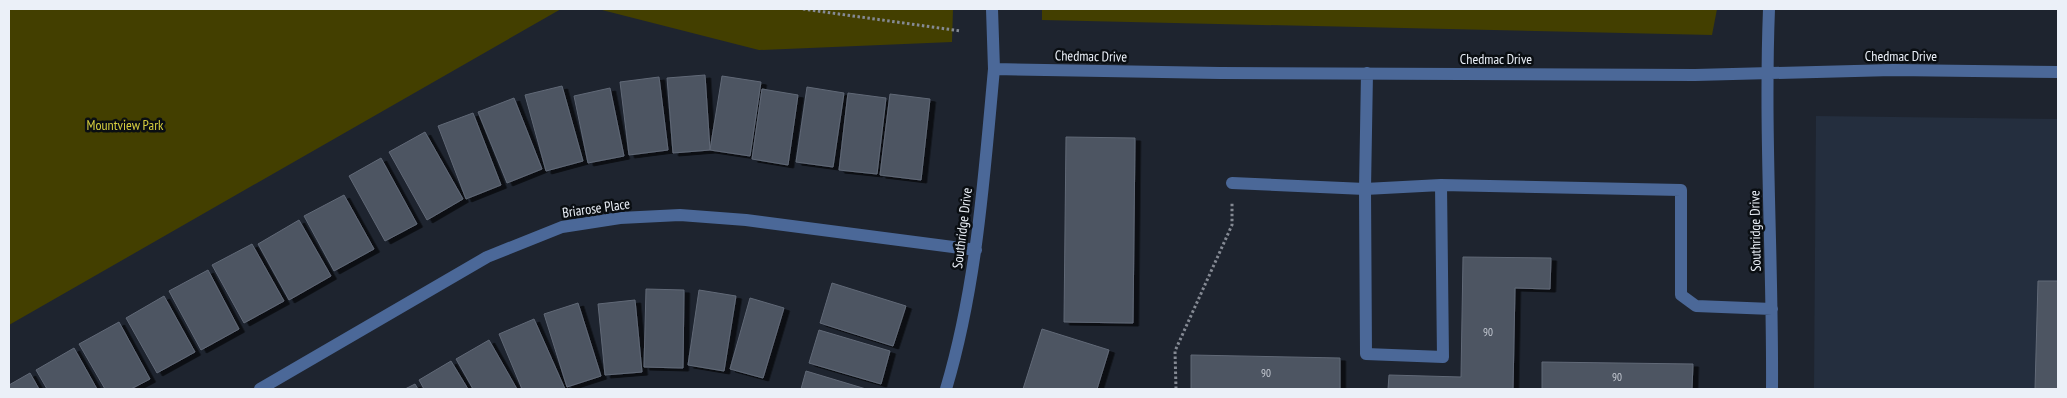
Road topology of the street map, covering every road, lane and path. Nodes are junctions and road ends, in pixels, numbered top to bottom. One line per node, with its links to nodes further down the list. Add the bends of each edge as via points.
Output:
1 (803, 9): 4 (path)
2 (992, 9): 5 (street)
3 (1769, 9): 6 (street, Southridge Drive)
4 (961, 31)
5 (994, 69): 8 (street, Chedmac Drive); 12 (street, Southridge Drive)
6 (1766, 72): 7 (street, Chedmac Drive); 8 (street, Chedmac Drive, via 1695,75); 13 (street, Southridge Drive)
7 (2058, 72)
8 (1367, 74): 11 (street)
9 (1232, 184): 11 (street); 16 (path, via 1232,225 1175,351)
10 (1441, 185): 11 (street); 11 (street, via 1442,357 1366,354); 13 (street, via 1681,190 1681,295 1696,306)
11 (1365, 189)
12 (976, 250): 14 (street, Briarose Place, via 746,220 680,215 620,218 562,227 487,256); 15 (street, Southridge Drive)
13 (1772, 309): 17 (street, Southridge Drive)
14 (260, 389)
15 (946, 389)
16 (1176, 389)
17 (1772, 389)

